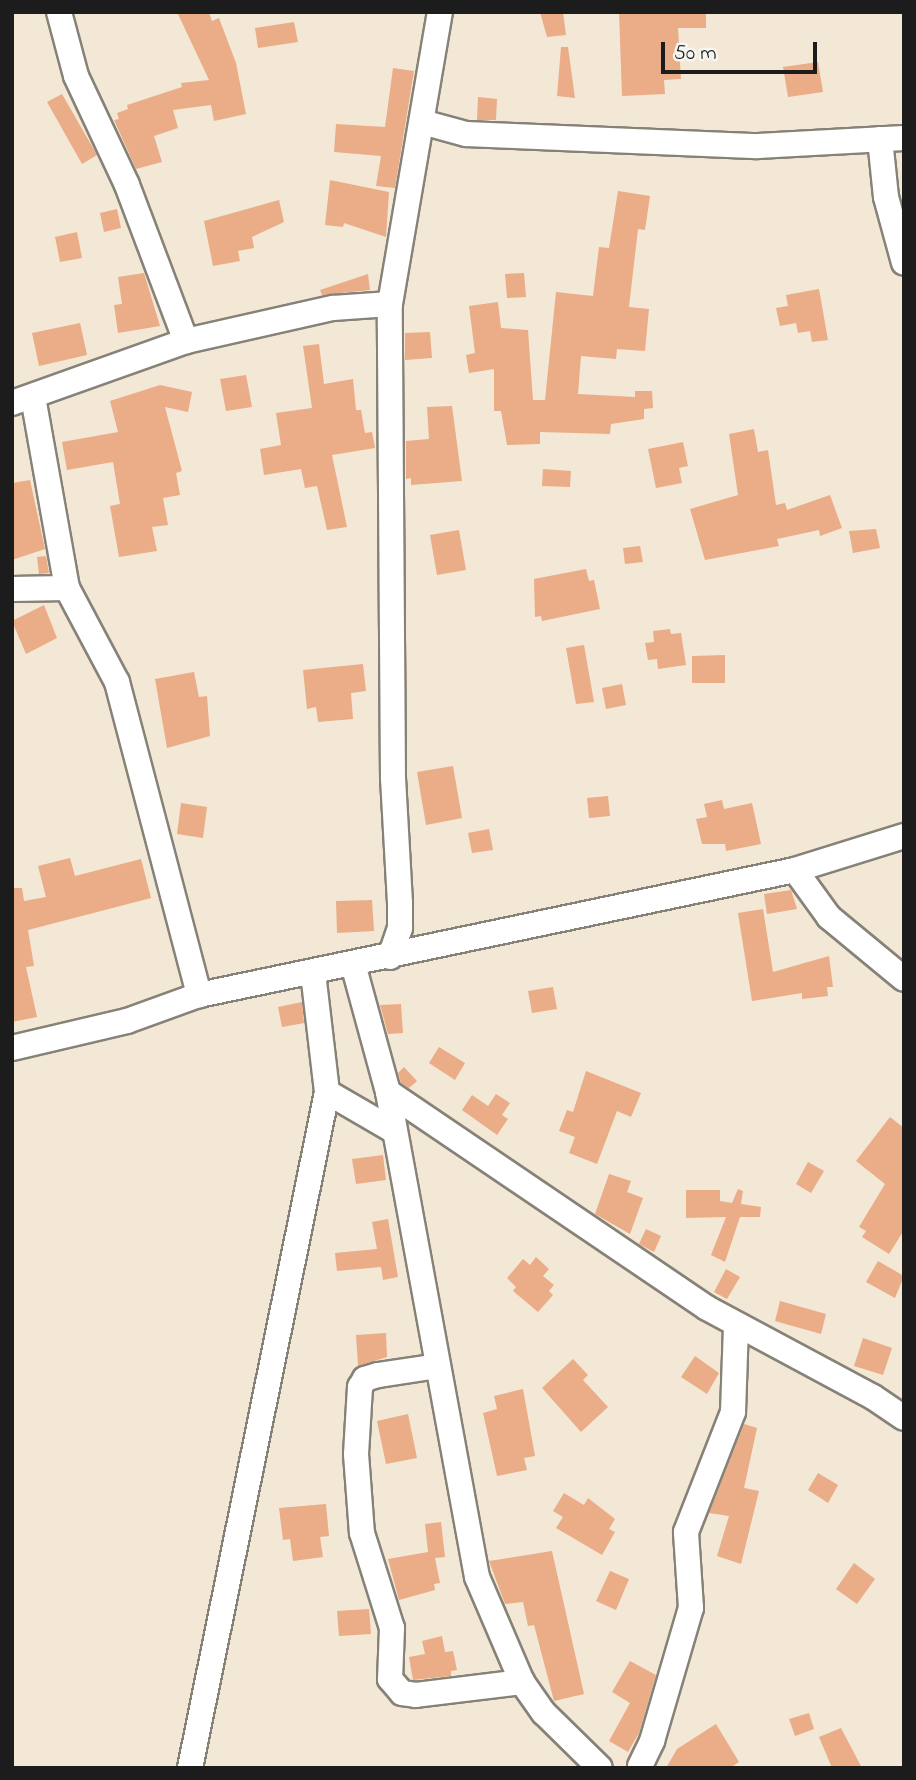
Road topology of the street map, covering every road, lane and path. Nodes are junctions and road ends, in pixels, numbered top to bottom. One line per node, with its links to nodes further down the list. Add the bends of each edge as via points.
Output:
1 (59, 12): 7 (street, via 76,76 127,185)
2 (440, 12): 3 (street)
3 (422, 122): 4 (street, via 466,134 758,146); 6 (street)
4 (892, 139): 5 (street, via 886,197)
5 (904, 263)
6 (390, 304): 7 (street, via 333,308); 13 (street, via 393,779 400,903 400,928)
7 (186, 341): 8 (street)
8 (22, 400): 9 (street)
9 (67, 588): 10 (street); 17 (street, via 117,682)
10 (12, 589)
11 (904, 836): 12 (street)
12 (796, 870): 13 (street); 16 (street, via 829,917)
13 (390, 957): 14 (street)
14 (353, 964): 15 (street); 20 (street)
15 (313, 972): 17 (street); 19 (street)
16 (904, 979)
17 (199, 995): 18 (street, via 127,1021)
18 (12, 1048)
19 (327, 1092): 21 (street); 27 (street)
20 (388, 1092): 21 (street); 22 (street)
21 (394, 1131): 23 (street)
22 (737, 1325): 24 (street, via 873,1397); 26 (street, via 733,1412 686,1532 691,1608 652,1741)
23 (438, 1366): 25 (street, via 477,1577); 25 (street, via 378,1375 365,1379 360,1387 356,1454 362,1533 392,1629 390,1679 402,1693 416,1695)
24 (904, 1419)
25 (522, 1682): 28 (street, via 544,1713)
26 (639, 1767)
27 (190, 1768)
28 (600, 1768)

